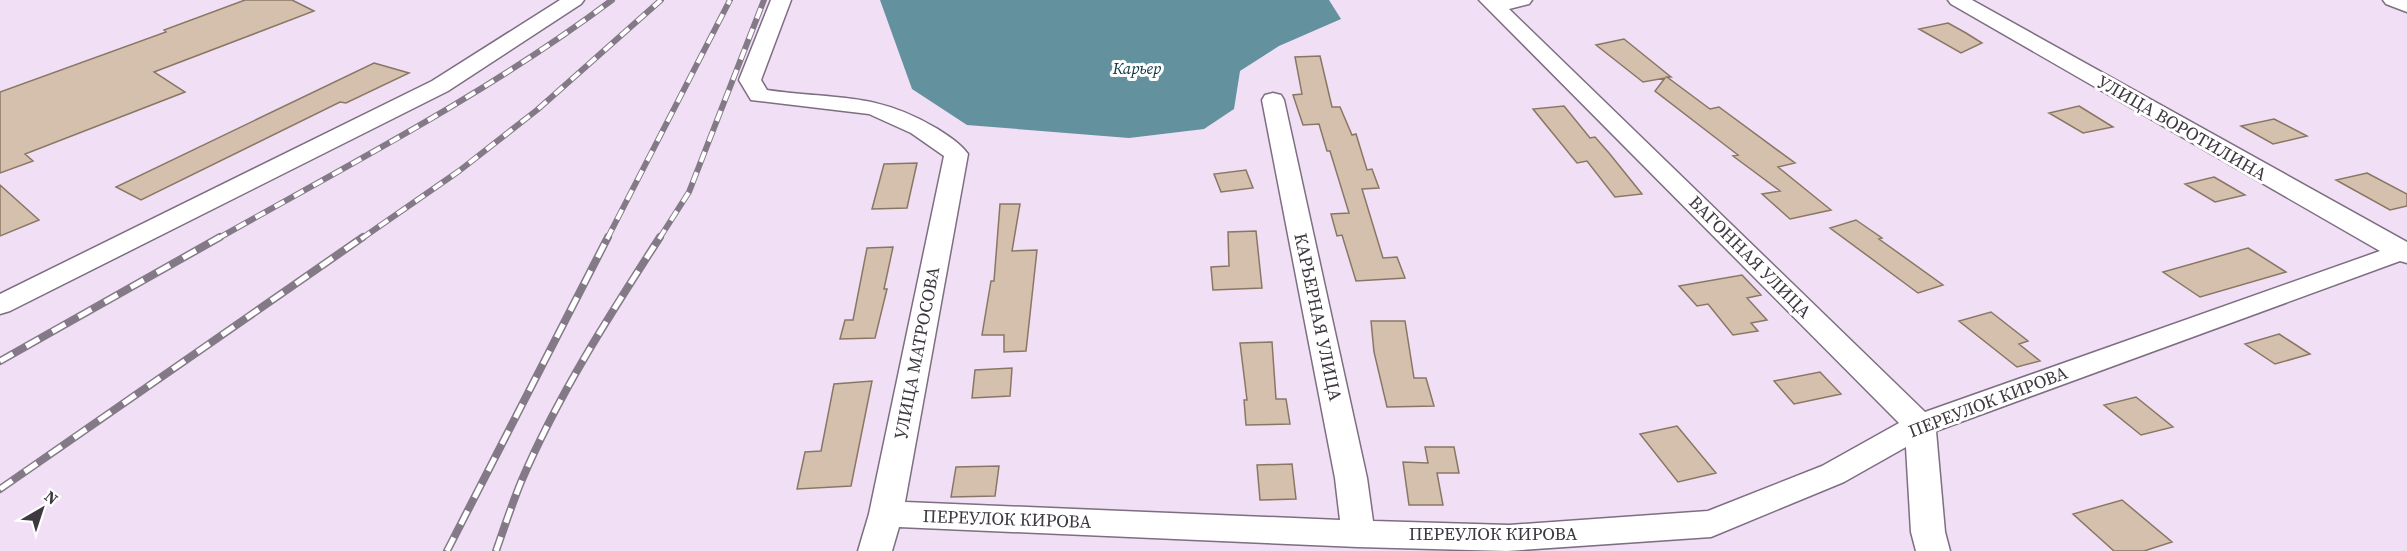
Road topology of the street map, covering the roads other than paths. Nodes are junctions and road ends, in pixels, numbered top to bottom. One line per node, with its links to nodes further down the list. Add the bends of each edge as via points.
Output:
1 (574, 0): 10 (street, via 440,86)
2 (781, 0): 12 (street, УЛИЦА МАТРОСОВА, via 750,80 759,95 849,103 879,110 911,122 957,154)
3 (1522, 0): 6 (street)
4 (1958, 0): 9 (street, УЛИЦА ВОРОТИЛИНА)
5 (2393, 0): 7 (street)
6 (1492, 3): 11 (street, ВАГОННАЯ УЛИЦА)
7 (2407, 6)
8 (1273, 100): 13 (street, КАРЬЕРНАЯ УЛИЦА, via 1352,478)
9 (2405, 252): 11 (street, ПЕРЕУЛОК КИРОВА)
10 (0, 305)
11 (1920, 425): 13 (street, ПЕРЕУЛОК КИРОВА, via 1833,474 1711,524 1509,538); 15 (street, via 1928,532)
12 (886, 514): 13 (street, ПЕРЕУЛОК КИРОВА); 14 (street, УЛИЦА МАТРОСОВА)
13 (1358, 534)
14 (874, 551)
15 (1934, 551)

